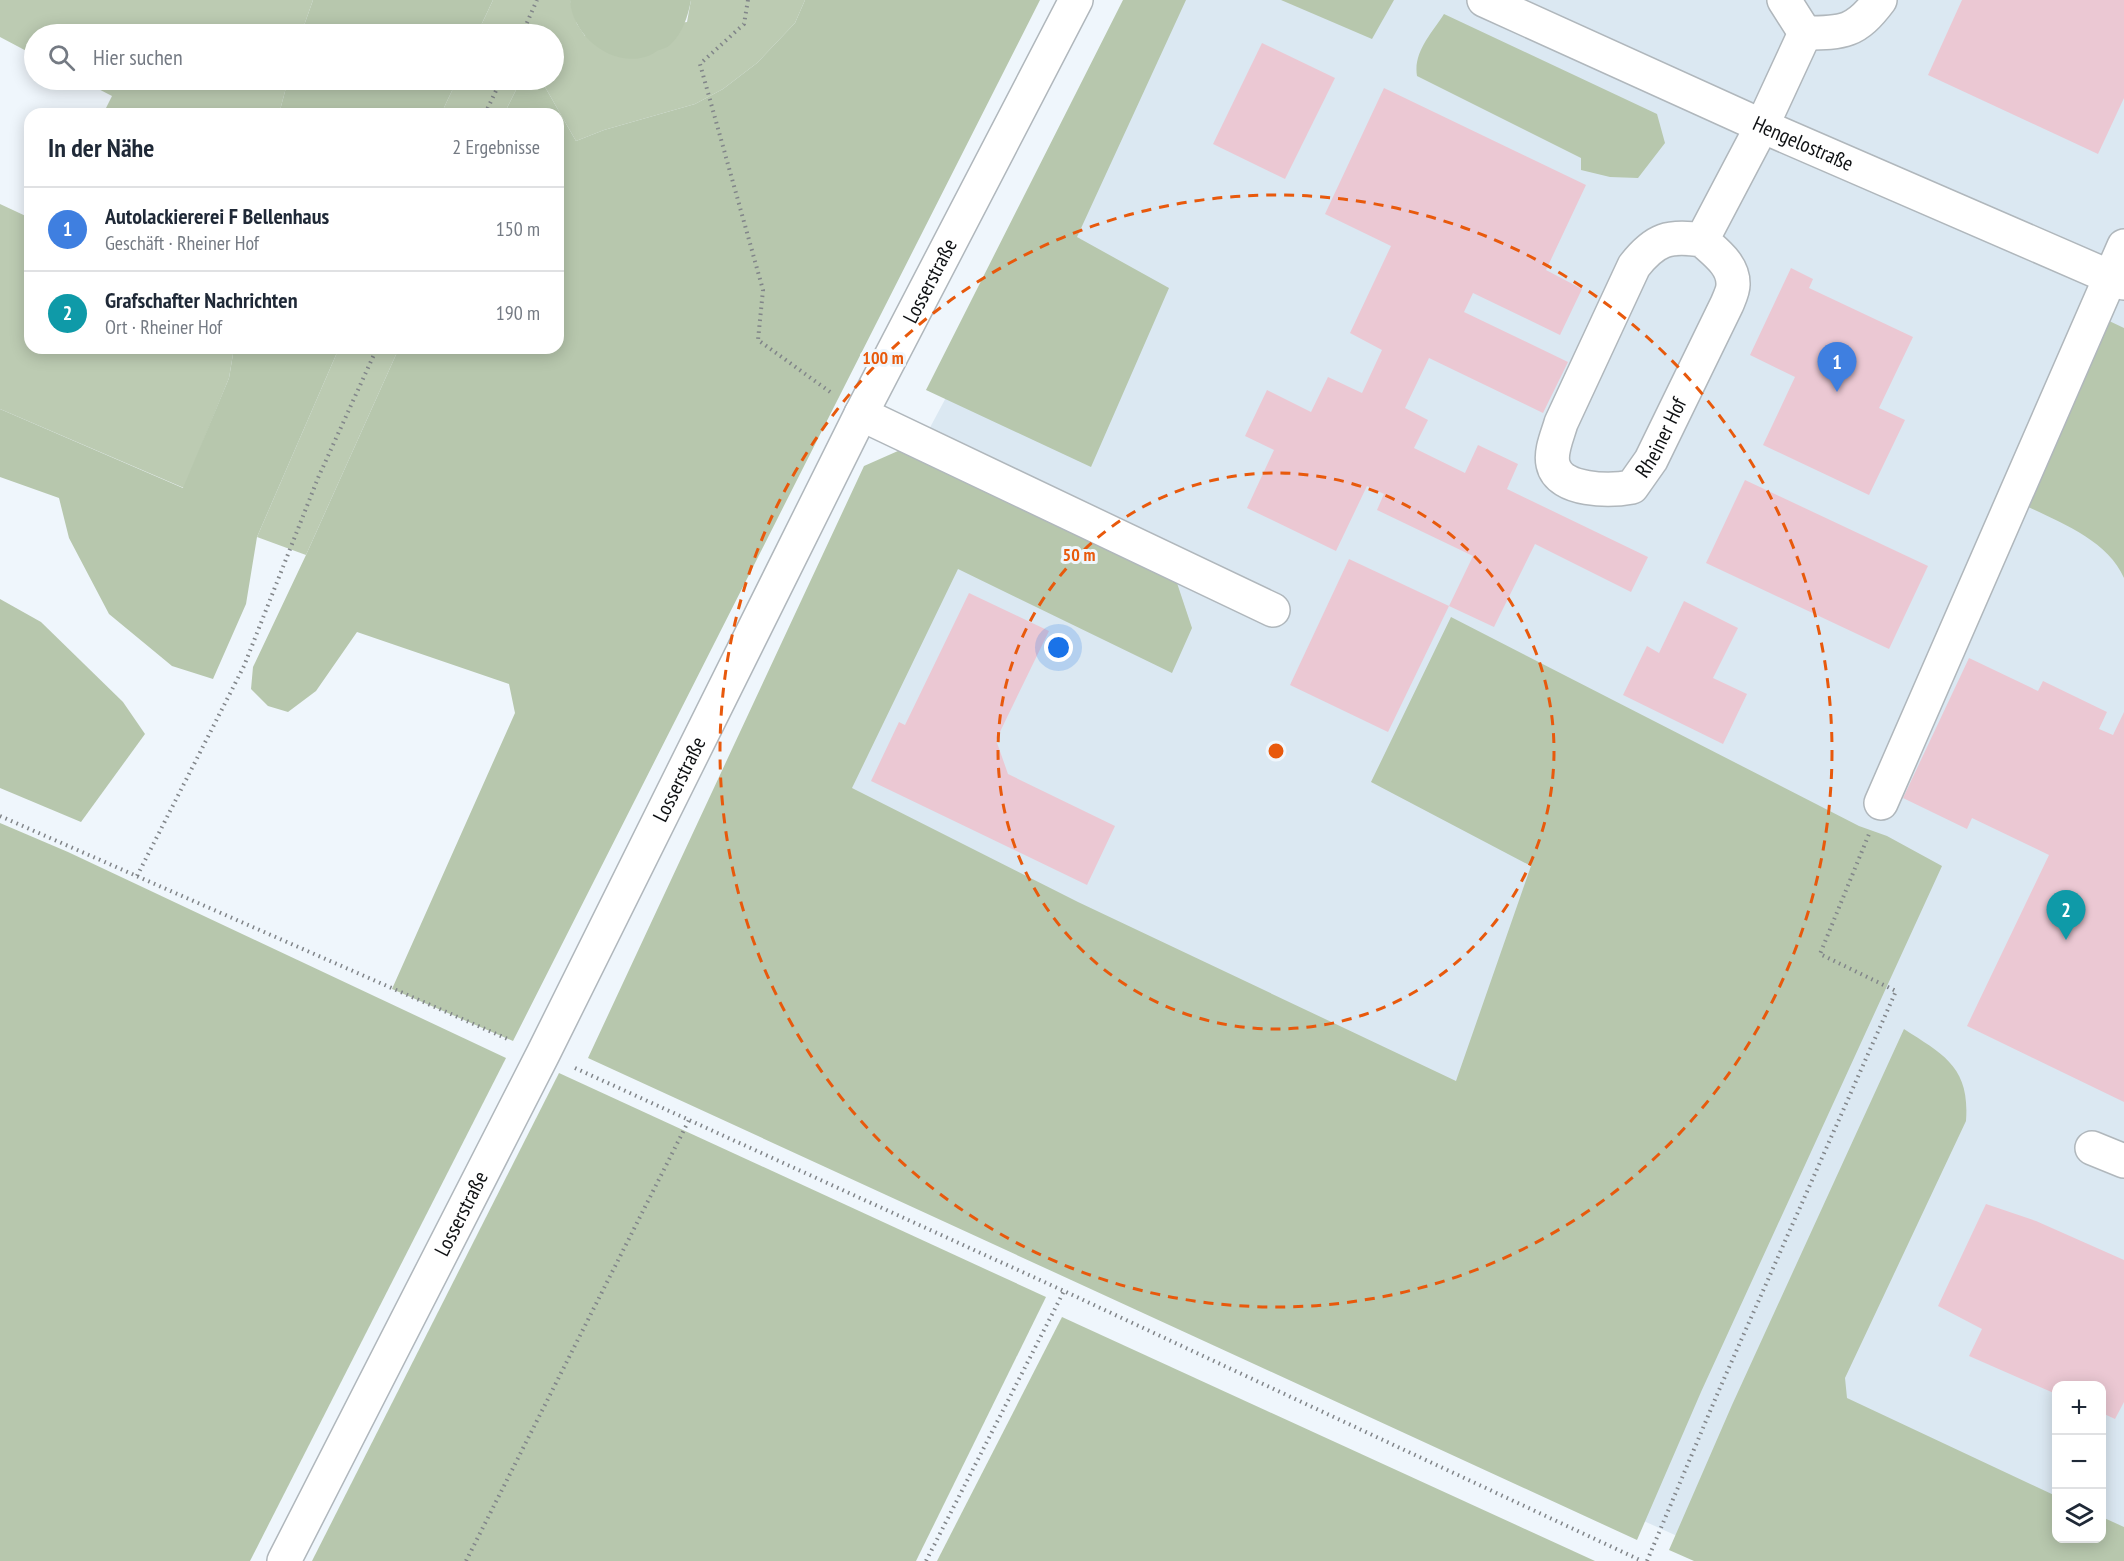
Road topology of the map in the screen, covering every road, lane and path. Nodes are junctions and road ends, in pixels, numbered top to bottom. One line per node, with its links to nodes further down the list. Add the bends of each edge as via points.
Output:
1 (537, 0): 7 (path)
2 (748, 0): 16 (path, via 744,24 699,64 763,290 758,340)
3 (1076, 0): 16 (street, Losserstraße)
4 (1484, 0): 11 (street, Hengelostraße)
5 (1784, 0): 8 (street)
6 (1880, 0): 8 (street, via 1868,16 1849,30)
7 (526, 24)
8 (1805, 33): 11 (street)
9 (496, 90): 10 (path)
10 (488, 108)
11 (1762, 126): 12 (street); 14 (street, Hengelostraße)
12 (1702, 240): 12 (street, Rheiner Hof, via 1660,240 1634,266 1561,423 1553,464 1563,479 1588,488 1632,487 1651,460 1733,285 1722,257)
13 (2124, 246): 14 (street)
14 (2117, 280): 18 (street)
15 (374, 354): 20 (path, via 318,478 244,666)
16 (861, 414): 17 (street); 21 (street, Losserstraße)
17 (1273, 610)
18 (1881, 803): 30 (path, via 1820,954 1896,991)
19 (0, 816): 20 (path)
20 (136, 876): 21 (path)
21 (543, 1054): 22 (path); 26 (street, Losserstraße)
22 (689, 1120): 25 (path); 27 (path)
23 (2092, 1148): 24 (street)
24 (2124, 1161)
25 (1064, 1291): 28 (path); 29 (path)
26 (284, 1561)
27 (466, 1561)
28 (926, 1561)
29 (1642, 1561)
30 (1647, 1561)

